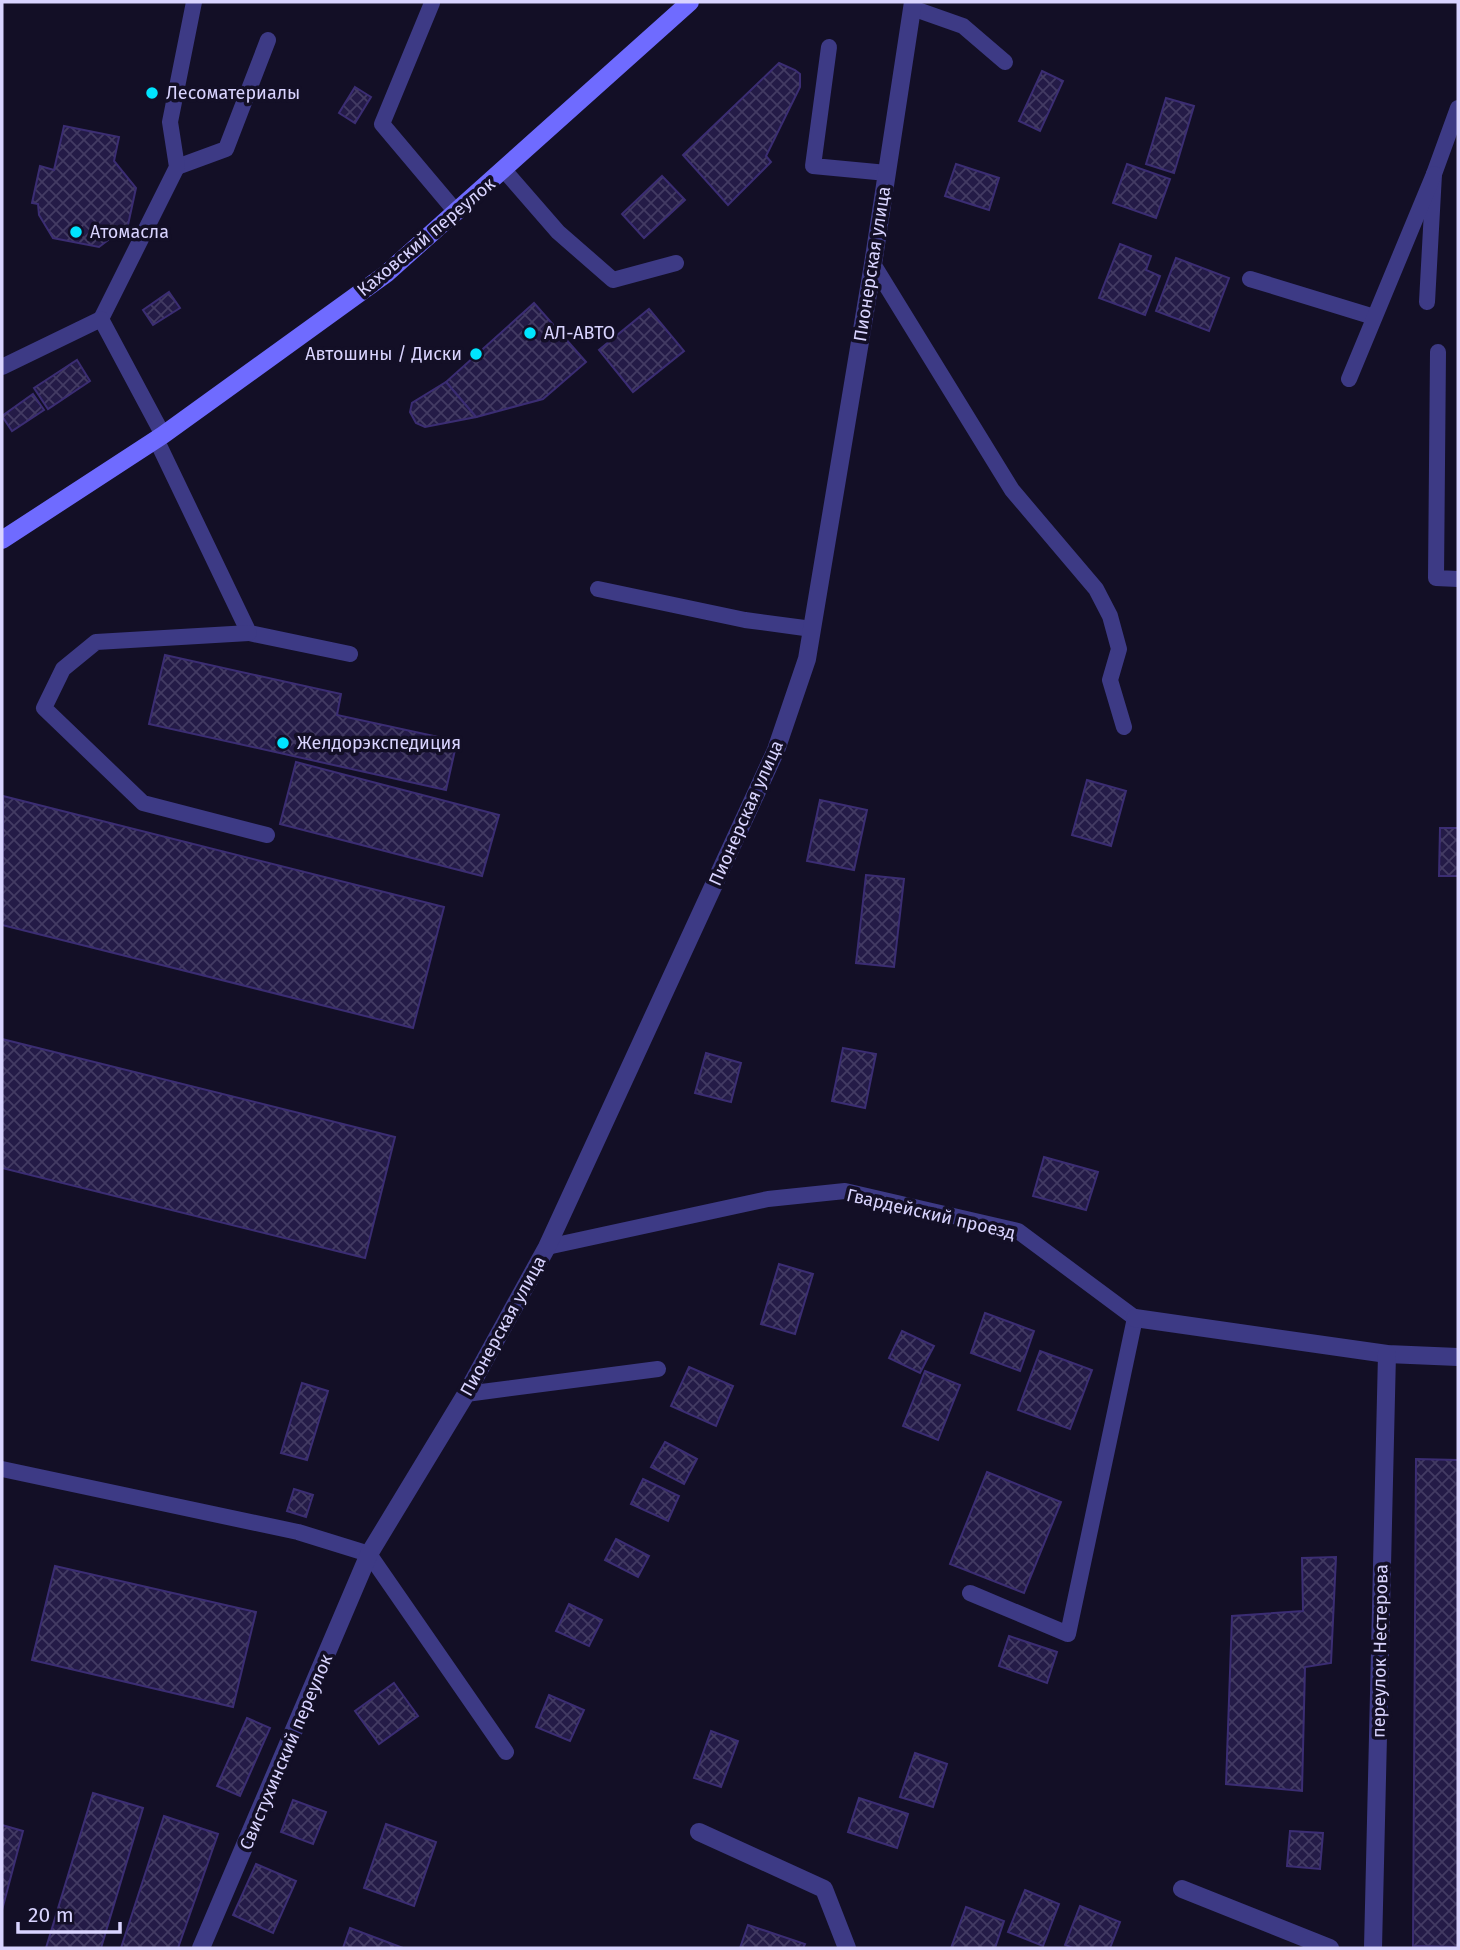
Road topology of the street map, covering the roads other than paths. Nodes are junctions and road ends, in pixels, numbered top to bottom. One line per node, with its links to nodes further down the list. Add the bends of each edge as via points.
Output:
1 (194, 2): 9 (lane, via 170,122)
2 (689, 2): 10 (main road, Каховский переулок)
3 (432, 3): 13 (lane, via 382,124)
4 (913, 5): 7 (lane, via 963,26); 11 (street, Пионерская улица)
5 (268, 40): 9 (lane, via 226,149)
6 (829, 47): 11 (lane, via 813,166)
7 (1005, 62)
8 (1458, 108): 12 (lane)
9 (177, 167): 19 (lane)
10 (504, 170): 13 (main road, Каховский переулок); 14 (lane, via 558,232 613,280)
11 (887, 173): 15 (street, Пионерская улица)
12 (1434, 174): 17 (lane); 18 (lane)
13 (457, 213): 23 (main road, Каховский переулок, via 386,274)
14 (676, 263)
15 (873, 264): 27 (street, Пионерская улица); 30 (lane, via 1012,491 1096,589 1111,616 1119,649 1110,680)
16 (1250, 279): 18 (lane)
17 (1427, 302)
18 (1374, 317): 22 (lane)
19 (101, 319): 21 (lane); 23 (lane)
20 (1438, 352): 25 (lane, via 1436,578)
21 (2, 367)
22 (1349, 379)
23 (159, 437): 24 (main road, Каховский переулок); 28 (lane)
24 (2, 540)
25 (1458, 579)
26 (598, 589): 27 (lane)
27 (812, 629): 32 (street, Пионерская улица, via 807,659 776,750)
28 (249, 633): 29 (lane); 31 (lane, via 96,642 63,669 44,708 143,803)
29 (350, 654)
30 (1124, 727)
31 (267, 835)
32 (547, 1247): 33 (lane, Гвардейский проезд, via 768,1199 845,1191 1018,1231); 37 (street, Пионерская улица)
33 (1135, 1318): 34 (street, Гвардейский проезд); 40 (lane, via 1068,1634)
34 (1387, 1354): 35 (street, Гвардейский проезд); 47 (street, переулок Нестерова)
35 (1458, 1357)
36 (658, 1369): 37 (lane)
37 (466, 1394): 39 (street, Пионерская улица)
38 (2, 1469): 39 (lane, via 298,1532)
39 (369, 1554): 41 (lane); 44 (street, Свистухинский переулок)
40 (970, 1593)
41 (506, 1752)
42 (699, 1832): 45 (street, via 824,1889)
43 (1182, 1889): 46 (street)
44 (201, 1948)
45 (847, 1948)
46 (1330, 1948)
47 (1373, 1948)

